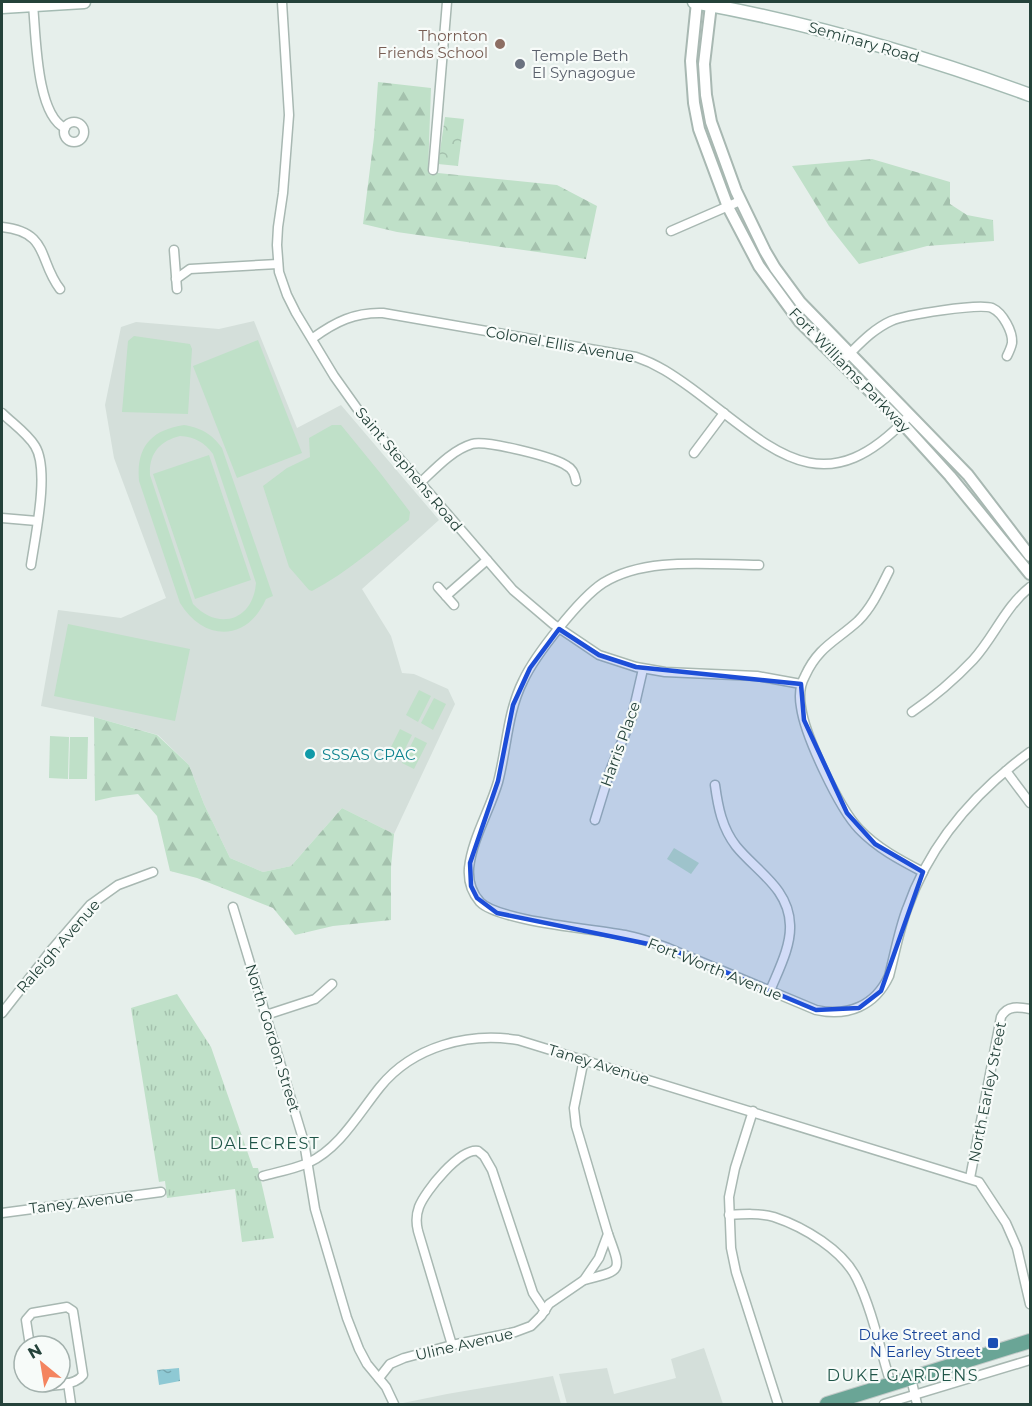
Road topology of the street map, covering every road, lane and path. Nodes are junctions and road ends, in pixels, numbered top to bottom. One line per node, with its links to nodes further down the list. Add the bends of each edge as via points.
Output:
1 (84, 2): 5 (main road)
2 (282, 2): 15 (street, Saint Stephens Road, via 289,126)
3 (447, 2): 10 (street)
4 (696, 2): 6 (main road, Seminary Road); 12 (street, Fort Williams Parkway, via 691,62 694,103 699,129)
5 (33, 4): 7 (main road); 9 (street, via 44,101 55,121)
6 (711, 5): 8 (main road, Seminary Road, via 881,46); 11 (street, Fort Williams Parkway, via 704,64 706,95 711,122)
7 (2, 7)
8 (1030, 95)
9 (65, 128)
10 (434, 170)
11 (740, 201): 12 (street); 19 (street, Fort Williams Parkway, via 787,286)
12 (728, 207): 14 (street); 21 (street, Fort Williams Parkway, via 779,296)
13 (2, 227): 17 (street, via 22,231 38,243)
14 (671, 231)
15 (278, 264): 16 (street); 18 (street, Saint Stephens Road, via 287,295)
16 (189, 268): 16 (street, via 175,254 177,284)
17 (60, 289)
18 (313, 338): 23 (street, Colonel Ellis Avenue, via 338,322 372,312 636,357 658,365); 28 (street, Saint Stephens Road, via 361,414)
19 (851, 352): 20 (street, via 868,335 893,321 981,307 992,308 1006,323 1012,343); 21 (street); 24 (street, Fort Williams Parkway)
20 (1007, 356)
21 (841, 362): 25 (street, Fort Williams Parkway)
22 (2, 413): 30 (street, via 33,443 40,456)
23 (724, 413): 25 (street, Colonel Ellis Avenue, via 773,449 801,462 819,465 842,463 862,455); 26 (street)
24 (911, 414): 25 (street, Colonel Ellis Avenue); 31 (street, Fort Williams Parkway, via 968,475)
25 (902, 423): 36 (street, Fort Williams Parkway)
26 (694, 453)
27 (576, 482): 28 (street, via 569,467 560,462 478,442 457,451)
28 (420, 483): 32 (street, Saint Stephens Road)
29 (2, 518): 30 (street)
30 (37, 521): 33 (street)
31 (1030, 556)
32 (487, 560): 39 (street); 41 (street, Saint Stephens Road, via 529,605)
33 (31, 565)
34 (759, 565): 41 (street, Fort Worth Avenue, via 671,564 632,570 588,595)
35 (889, 571): 43 (street, via 868,609 823,648)
36 (1030, 574)
37 (438, 587): 39 (street)
38 (1030, 587): 44 (street, via 1003,616 974,659)
39 (446, 596): 40 (street)
40 (454, 605)
41 (559, 629): 42 (street, Saint Stephens Road, via 608,659); 54 (street, Fort Worth Avenue, via 530,668 513,705 498,781 472,855 469,871 473,892 486,908 497,913 646,941)
42 (642, 669): 43 (street, Saint Stephens Road, via 757,676); 49 (street, Harris Place, via 634,710)
43 (801, 684): 51 (street, via 800,705 813,746 847,813 876,844)
44 (912, 712)
45 (1030, 752): 46 (street, Fort Worth Avenue)
46 (1006, 771): 48 (street); 51 (street, Fort Worth Avenue, via 968,806 939,842)
47 (715, 785): 54 (street, via 720,817 731,838 771,880 788,911 789,939)
48 (1030, 803)
49 (595, 820)
50 (153, 872): 56 (street, Raleigh Avenue, via 118,885 90,904)
51 (923, 872): 54 (street, Fort Worth Avenue, via 906,912 890,976 866,1005 844,1012 825,1012)
52 (233, 907): 57 (street, North Gordon Street)
53 (333, 984): 57 (street, via 315,999)
54 (770, 991)
55 (1030, 1009): 62 (street, North Earley Street, via 1008,1009 999,1023)
56 (2, 1013)
57 (266, 1015): 60 (street, North Gordon Street)
58 (584, 1059): 59 (street, Taney Avenue); 60 (street, Taney Avenue, via 507,1038 473,1038 437,1046 392,1075 346,1131); 66 (street, via 574,1099 576,1126)
59 (753, 1111): 62 (street, Taney Avenue); 65 (street, via 731,1184)
60 (308, 1162): 61 (street, Taney Avenue); 74 (street, North Gordon Street, via 315,1209 347,1318 359,1349)
61 (263, 1176)
62 (970, 1178): 68 (street, North Earley Street, via 983,1186 1006,1223 1017,1248)
63 (161, 1192): 64 (street, Taney Avenue)
64 (2, 1213)
65 (729, 1215): 77 (street, via 764,1215 785,1222 820,1241 847,1265 861,1289); 80 (street, via 730,1248 736,1272)
66 (608, 1234): 67 (street, Uline Avenue, via 599,1258); 67 (street, via 617,1268 613,1273)
67 (584, 1280): 69 (street, Uline Avenue, via 558,1296)
68 (1030, 1304)
69 (545, 1311): 72 (street, Uline Avenue, via 524,1329); 72 (street, via 533,1293 492,1170 484,1156 473,1150 455,1161 427,1194 416,1219)
70 (29, 1334): 76 (street, via 27,1320 32,1313 68,1307 73,1311 83,1375)
71 (1030, 1341): 75 (main road)
72 (452, 1345): 74 (street, Uline Avenue, via 396,1361)
73 (1030, 1360): 78 (street)
74 (379, 1378): 79 (street, North Gordon Street)
75 (911, 1378): 77 (main road); 78 (street)
76 (72, 1382)
77 (891, 1384): 81 (main road)
78 (915, 1395): 82 (street); 83 (street)
79 (394, 1404)
80 (778, 1404)
81 (826, 1404)
82 (884, 1404)
83 (917, 1404)

